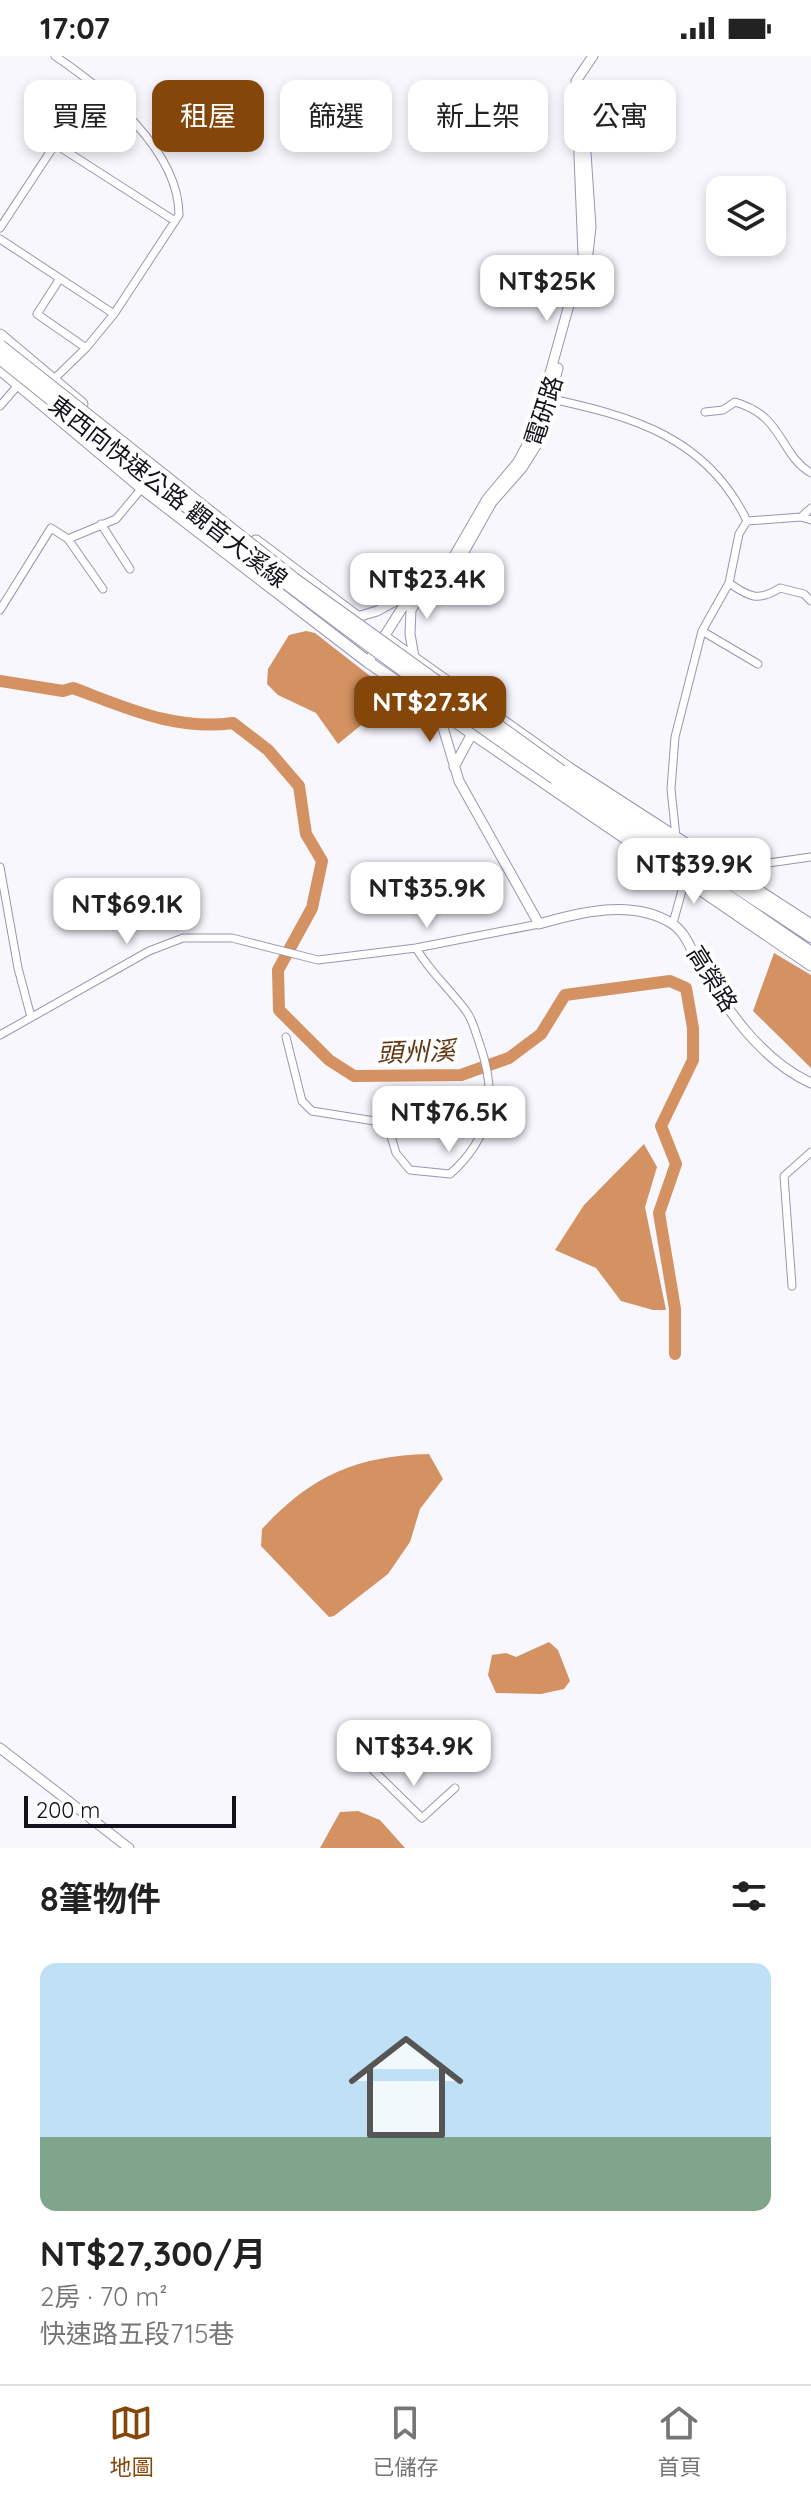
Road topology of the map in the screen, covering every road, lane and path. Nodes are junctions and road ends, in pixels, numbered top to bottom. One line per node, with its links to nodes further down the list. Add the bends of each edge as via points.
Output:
1 (55, 56): 4 (street)
2 (593, 56): 20 (street, 電研路, via 576,81 583,255)
3 (600, 56): 20 (street, 電研路, via 582,83 590,253)
4 (91, 80)
5 (136, 125): 8 (street, via 157,147 179,204)
6 (50, 152): 9 (street)
7 (67, 152): 8 (street)
8 (175, 221): 12 (street)
9 (0, 228)
10 (0, 239): 11 (street)
11 (59, 280): 12 (street); 15 (street, via 37,314)
12 (114, 314): 15 (street)
13 (0, 335): 18 (main road)
14 (0, 346): 57 (highway, 東西向快速公路 觀音大溪線, bridge, via 294,579 603,800)
15 (86, 348): 18 (street)
16 (0, 358): 59 (highway, 東西向快速公路 觀音大溪線, bridge, via 288,587 525,758)
17 (0, 369): 19 (main road)
18 (53, 380): 37 (main road)
19 (19, 384): 21 (street); 24 (main road)
20 (546, 398): 28 (street, via 618,413 677,443 713,468); 33 (street, 電研路, via 539,441 522,468 492,502 456,566)
21 (0, 406)
22 (705, 412): 23 (street, via 735,402 747,406 778,429 799,465)
23 (811, 473)
24 (142, 488): 29 (street, via 116,519); 41 (main road)
25 (811, 508): 26 (street)
26 (801, 517): 27 (street); 28 (street)
27 (811, 520)
28 (747, 521): 32 (street, via 739,534)
29 (101, 524): 30 (street); 31 (street)
30 (68, 539): 34 (street); 36 (street, via 51,528)
31 (130, 569)
32 (729, 583): 35 (street, via 751,598 764,598 780,588); 38 (street)
33 (424, 588): 37 (street); 39 (street, 電研路, via 406,602); 40 (street, via 411,610)
34 (103, 589)
35 (811, 601)
36 (0, 610)
37 (357, 617): 39 (main road)
38 (702, 631): 42 (street); 47 (street, via 671,759)
39 (382, 636): 40 (main road); 41 (street, 電研路)
40 (414, 657): 43 (main road)
41 (368, 662): 44 (main road)
42 (758, 664)
43 (485, 709): 45 (street); 47 (main road)
44 (438, 711): 45 (main road); 46 (street)
45 (472, 732): 46 (street); 51 (main road)
46 (454, 767): 55 (street)
47 (676, 837): 50 (main road)
48 (811, 857): 50 (street)
49 (0, 867): 61 (street)
50 (723, 869): 52 (main road)
51 (685, 880): 53 (main road); 54 (street)
52 (768, 898): 56 (main road); 57 (highway)
53 (744, 920): 59 (highway); 60 (main road)
54 (673, 923): 55 (street, 高榮路, via 644,912 585,911); 64 (street, 高榮路, via 749,1036 791,1073)
55 (539, 924): 58 (street, 高榮路)
56 (811, 925)
57 (811, 934)
58 (416, 948): 61 (street, 高榮路, via 313,959 223,937 183,938 149,951); 63 (street, via 468,1013 489,1070 488,1122 470,1156 450,1174 410,1170 396,1153 387,1123 312,1111 302,1101)
59 (811, 953)
60 (811, 965)
61 (31, 1017): 62 (street)
62 (0, 1035)
63 (286, 1037)
64 (811, 1083)
65 (811, 1152): 66 (street, via 784,1176)
66 (792, 1286)
67 (0, 1748): 70 (street)
68 (373, 1770): 69 (street, via 422,1818)
69 (455, 1788)
70 (129, 1848)

